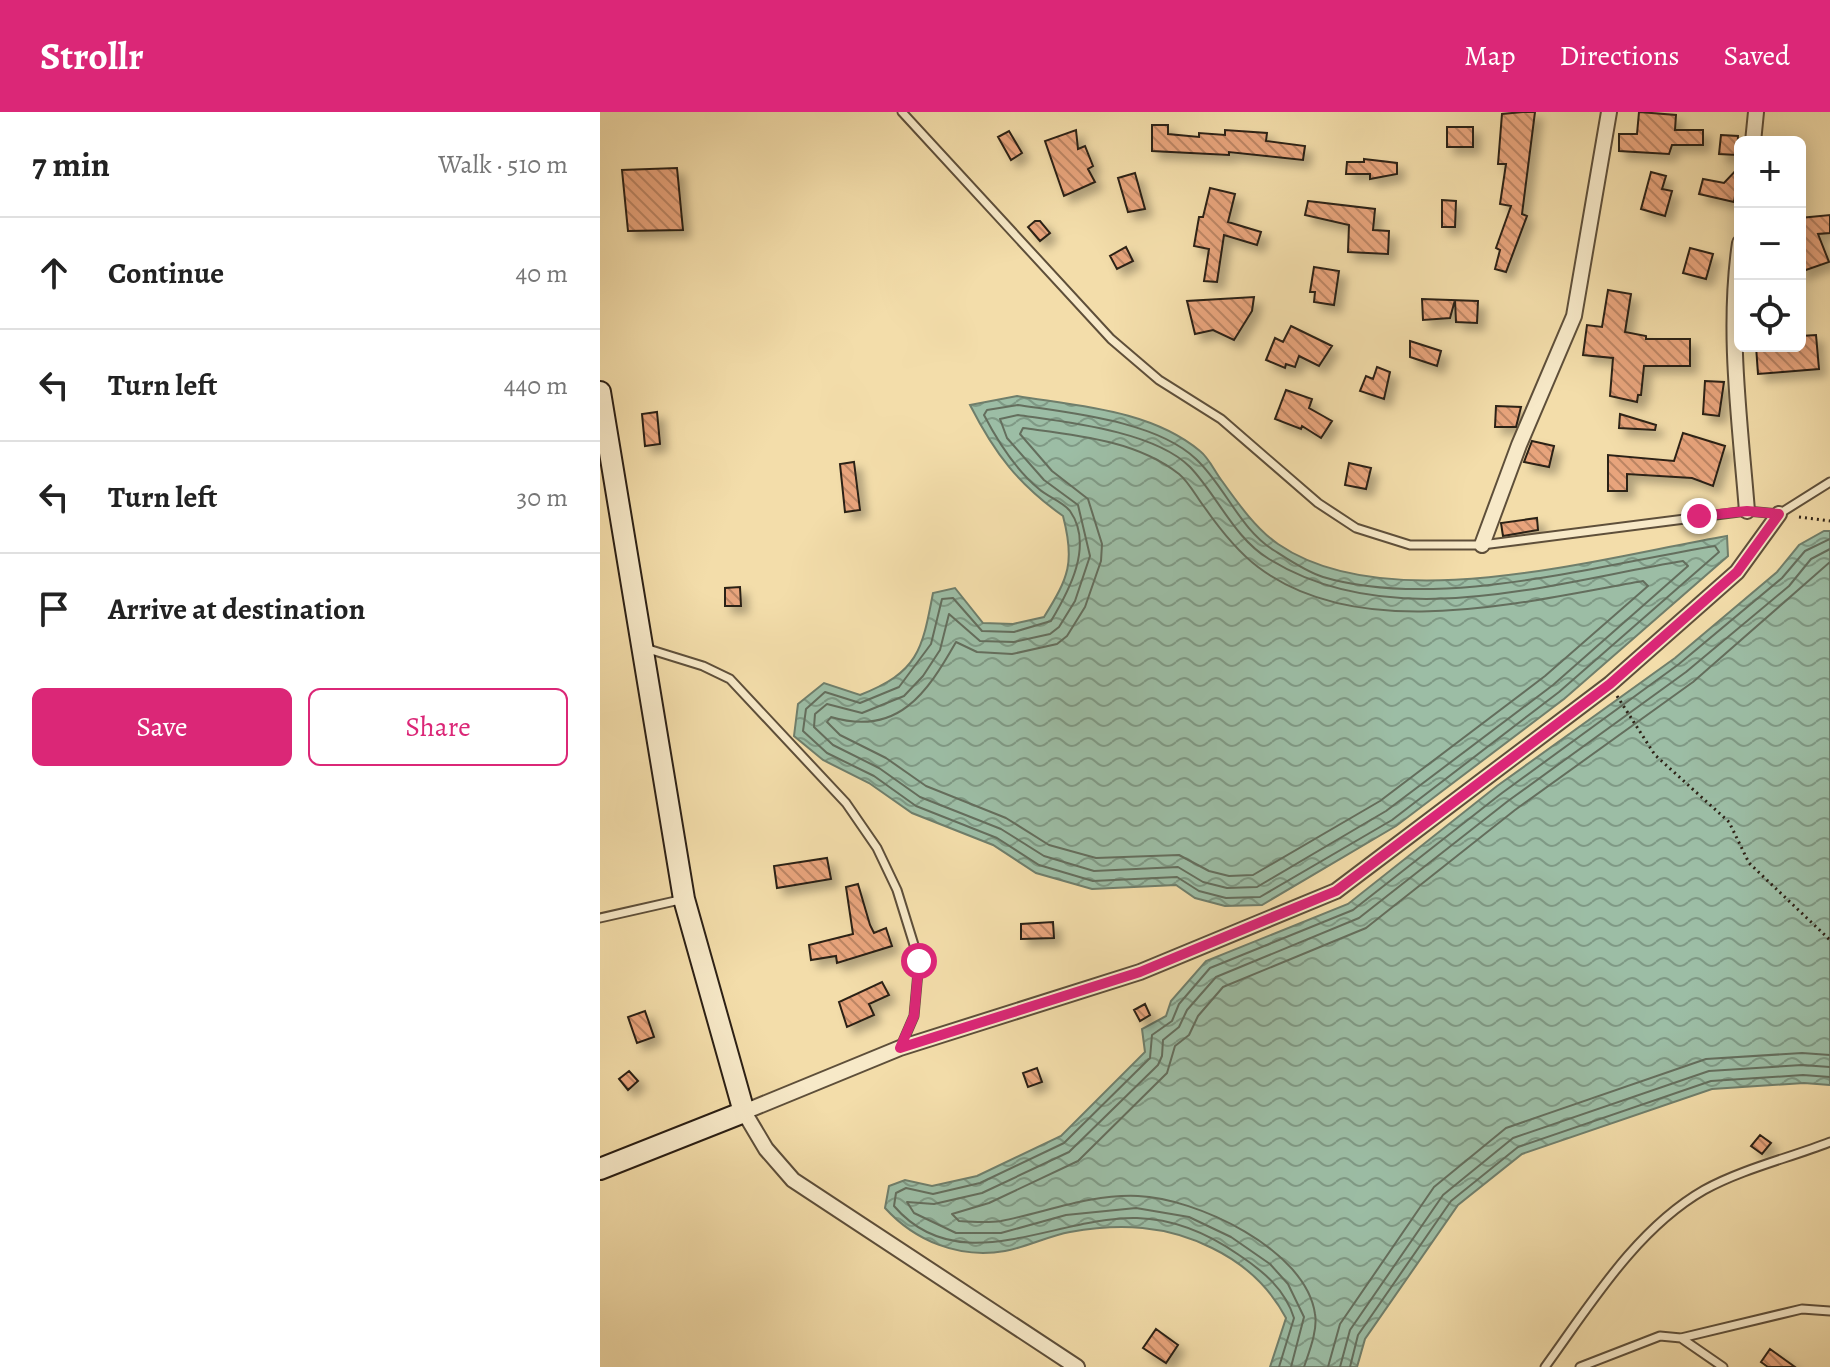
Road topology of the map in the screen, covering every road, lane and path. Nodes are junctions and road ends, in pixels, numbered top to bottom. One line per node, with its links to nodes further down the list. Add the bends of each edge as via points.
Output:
1 (902, 112): 11 (lane, via 1111,339 1159,380 1221,419 1318,503 1356,528 1410,545)
2 (1609, 112): 11 (street, via 1574,316)
3 (1756, 112): 4 (street)
4 (1754, 136)
5 (1735, 280): 8 (street)
6 (601, 399): 12 (main road)
7 (1830, 482): 9 (lane)
8 (1747, 511): 9 (lane); 11 (lane)
9 (1779, 514): 10 (path); 13 (street, via 1737,572)
10 (1830, 521)
11 (1482, 545)
12 (642, 647): 14 (main road); 17 (lane, via 730,679 846,803 877,848 897,890 919,961 914,1016)
13 (1610, 684): 16 (path, via 1655,755 1722,814 1749,863); 17 (street, via 1336,891 1140,972)
14 (684, 899): 15 (lane); 18 (main road)
15 (600, 918)
16 (1830, 940)
17 (900, 1048): 18 (street)
18 (744, 1112): 20 (main road); 23 (street, via 793,1180)
19 (1830, 1142): 24 (lane, via 1707,1189 1676,1209 1600,1291)
20 (600, 1169)
21 (1830, 1311): 22 (lane, via 1802,1309)
22 (1681, 1338): 25 (lane, via 1641,1341); 26 (lane)
23 (1077, 1367)
24 (1545, 1367)
25 (1580, 1367)
26 (1723, 1367)

